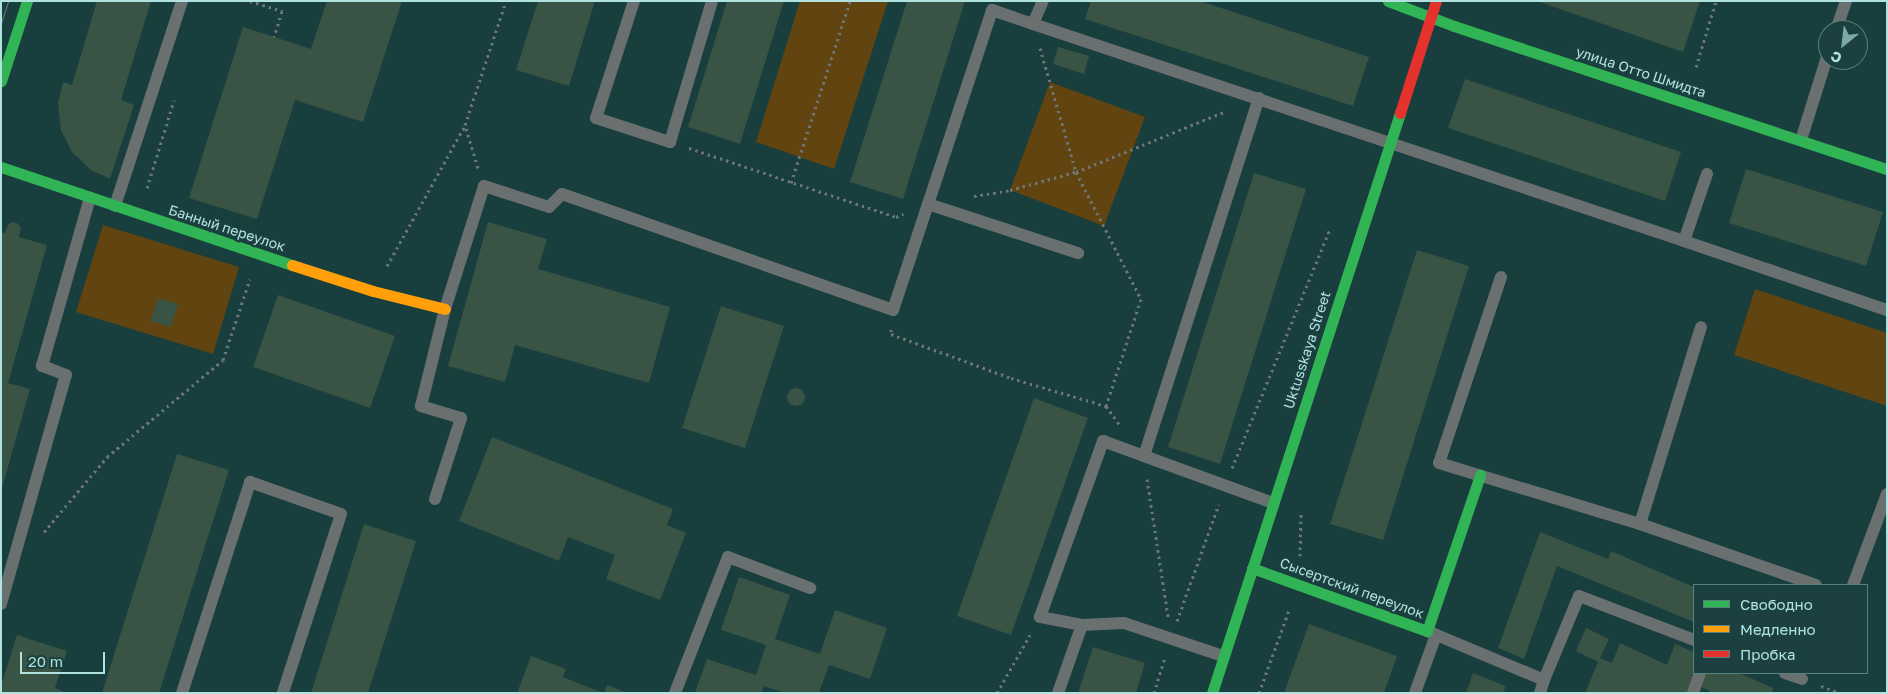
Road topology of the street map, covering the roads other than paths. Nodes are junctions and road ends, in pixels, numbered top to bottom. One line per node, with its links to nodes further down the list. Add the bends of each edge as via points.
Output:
1 (27, 1): 13 (street)
2 (182, 1): 22 (lane)
3 (634, 1): 4 (lane, via 596,118 670,142)
4 (712, 1)
5 (1043, 1): 11 (lane)
6 (1388, 1): 9 (street, улица Отто Шмидта)
7 (1436, 1): 9 (street, Uktusskaya Street)
8 (1846, 1): 10 (lane)
9 (1432, 17): 15 (street, улица Отто Шмидта); 16 (street, Uktusskaya Street)
10 (1839, 20)
11 (1033, 24): 14 (lane); 21 (lane, via 992,10)
12 (1823, 70): 15 (lane)
13 (1, 82)
14 (1259, 98): 16 (lane); 29 (lane)
15 (1801, 140): 18 (street, улица Отто Шмидта)
16 (1391, 144): 23 (lane); 33 (street, Uktusskaya Street)
17 (1, 167): 20 (street, Банный переулок)
18 (1887, 169)
19 (1707, 174): 23 (lane)
20 (90, 198): 22 (street, Банный переулок); 39 (lane, via 42,366 66,375)
21 (928, 204): 24 (lane); 26 (lane, via 893,310 562,194 549,207 484,186)
22 (115, 206): 26 (street, Банный переулок, via 374,291)
23 (1684, 241): 27 (lane)
24 (1078, 253)
25 (1501, 277): 30 (lane, via 1439,463)
26 (445, 309): 32 (lane, via 421,406 461,418)
27 (1887, 310)
28 (1701, 327): 34 (lane)
29 (1144, 456): 33 (lane); 40 (lane, via 1103,441 1040,617)
30 (1480, 474): 34 (lane); 41 (street, Сысертский переулок)
31 (1887, 494): 37 (lane)
32 (435, 499)
33 (1273, 503): 35 (street, Uktusskaya Street)
34 (1640, 524): 36 (lane)
35 (1252, 568): 41 (street, Сысертский переулок); 43 (street, Uktusskaya Street)
36 (1813, 584)
37 (1853, 584)
38 (810, 588): 50 (lane, via 728,557)
39 (1, 604)
40 (1082, 625): 43 (lane, via 1124,623); 51 (lane)
41 (1431, 633): 47 (lane); 53 (lane)
42 (1693, 640): 47 (lane, via 1579,596)
43 (1224, 656): 52 (street, Uktusskaya Street)
44 (1700, 674): 55 (lane)
45 (1788, 674): 46 (lane)
46 (1802, 679)
47 (1544, 680): 54 (lane)
48 (182, 693): 49 (lane, via 250,482 341,514)
49 (284, 693)
50 (675, 693)
51 (1058, 693)
52 (1212, 693)
53 (1415, 693)
54 (1540, 693)
55 (1693, 693)

